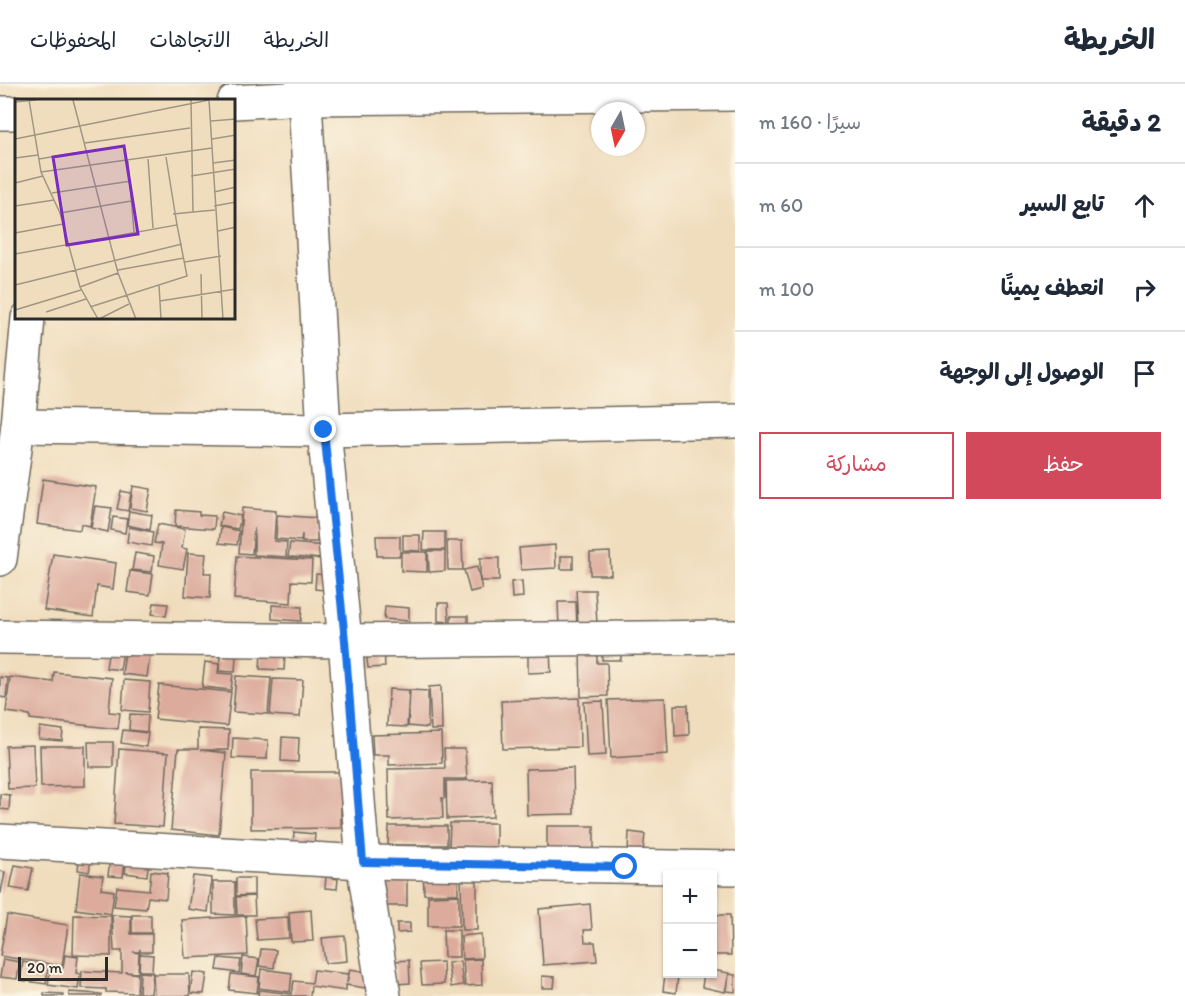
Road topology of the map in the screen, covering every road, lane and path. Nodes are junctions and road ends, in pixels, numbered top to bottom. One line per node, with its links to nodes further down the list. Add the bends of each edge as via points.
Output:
1 (734, 84): 3 (street)
2 (305, 91): 3 (street); 4 (street); 8 (street)
3 (735, 92)
4 (236, 102)
5 (27, 320): 7 (street)
6 (735, 421): 8 (street)
7 (18, 426): 8 (street); 9 (street)
8 (324, 430): 12 (street)
9 (0, 559)
10 (0, 637): 12 (street)
11 (735, 637): 12 (street)
12 (345, 641): 14 (street)
13 (0, 841): 14 (street)
14 (363, 862): 15 (street); 16 (street)
15 (735, 868)
16 (384, 996)

